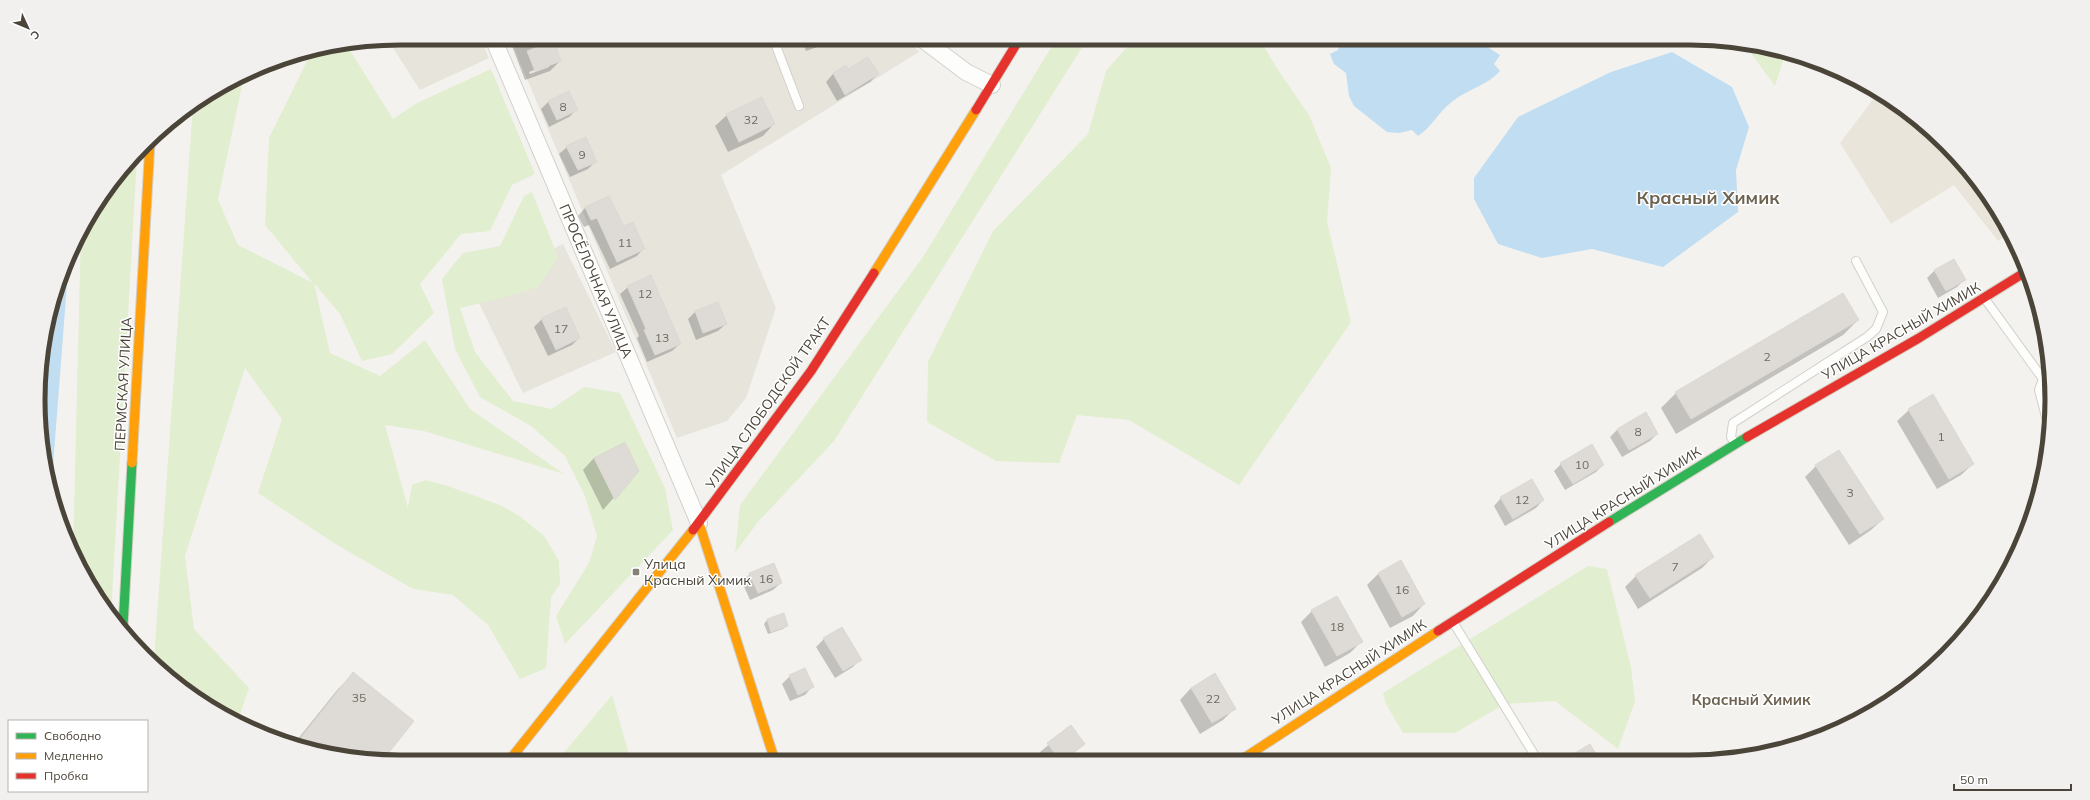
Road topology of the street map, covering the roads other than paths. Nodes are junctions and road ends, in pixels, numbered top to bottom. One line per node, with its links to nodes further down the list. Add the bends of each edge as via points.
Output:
1 (496, 45): 15 (street, ПРОСЁЛОЧНАЯ УЛИЦА)
2 (776, 45): 6 (lane)
3 (930, 45): 5 (street, via 966,72)
4 (1016, 45): 5 (street, УЛИЦА СЛОБОДСКОЙ ТРАКТ)
5 (992, 85): 15 (street, УЛИЦА СЛОБОДСКОЙ ТРАКТ, via 811,371)
6 (799, 106)
7 (150, 148): 17 (street, ПЕРМСКАЯ УЛИЦА)
8 (1856, 261): 14 (lane, via 1883,312 1876,329 1733,423 1731,437)
9 (2022, 274): 10 (street, УЛИЦА КРАСНЫЙ ХИМИК)
10 (1984, 299): 11 (lane); 14 (street, УЛИЦА КРАСНЫЙ ХИМИК)
11 (2044, 373)
12 (2044, 382): 13 (lane, via 2039,390)
13 (2045, 411)
14 (1735, 444): 16 (street, УЛИЦА КРАСНЫЙ ХИМИК)
15 (699, 523): 18 (street, УЛИЦА СЛОБОДСКОЙ ТРАКТ); 19 (street)
16 (1452, 621): 20 (street, УЛИЦА КРАСНЫЙ ХИМИК); 21 (lane)
17 (123, 622)
18 (514, 755)
19 (773, 755)
20 (1248, 755)
21 (1535, 755)

